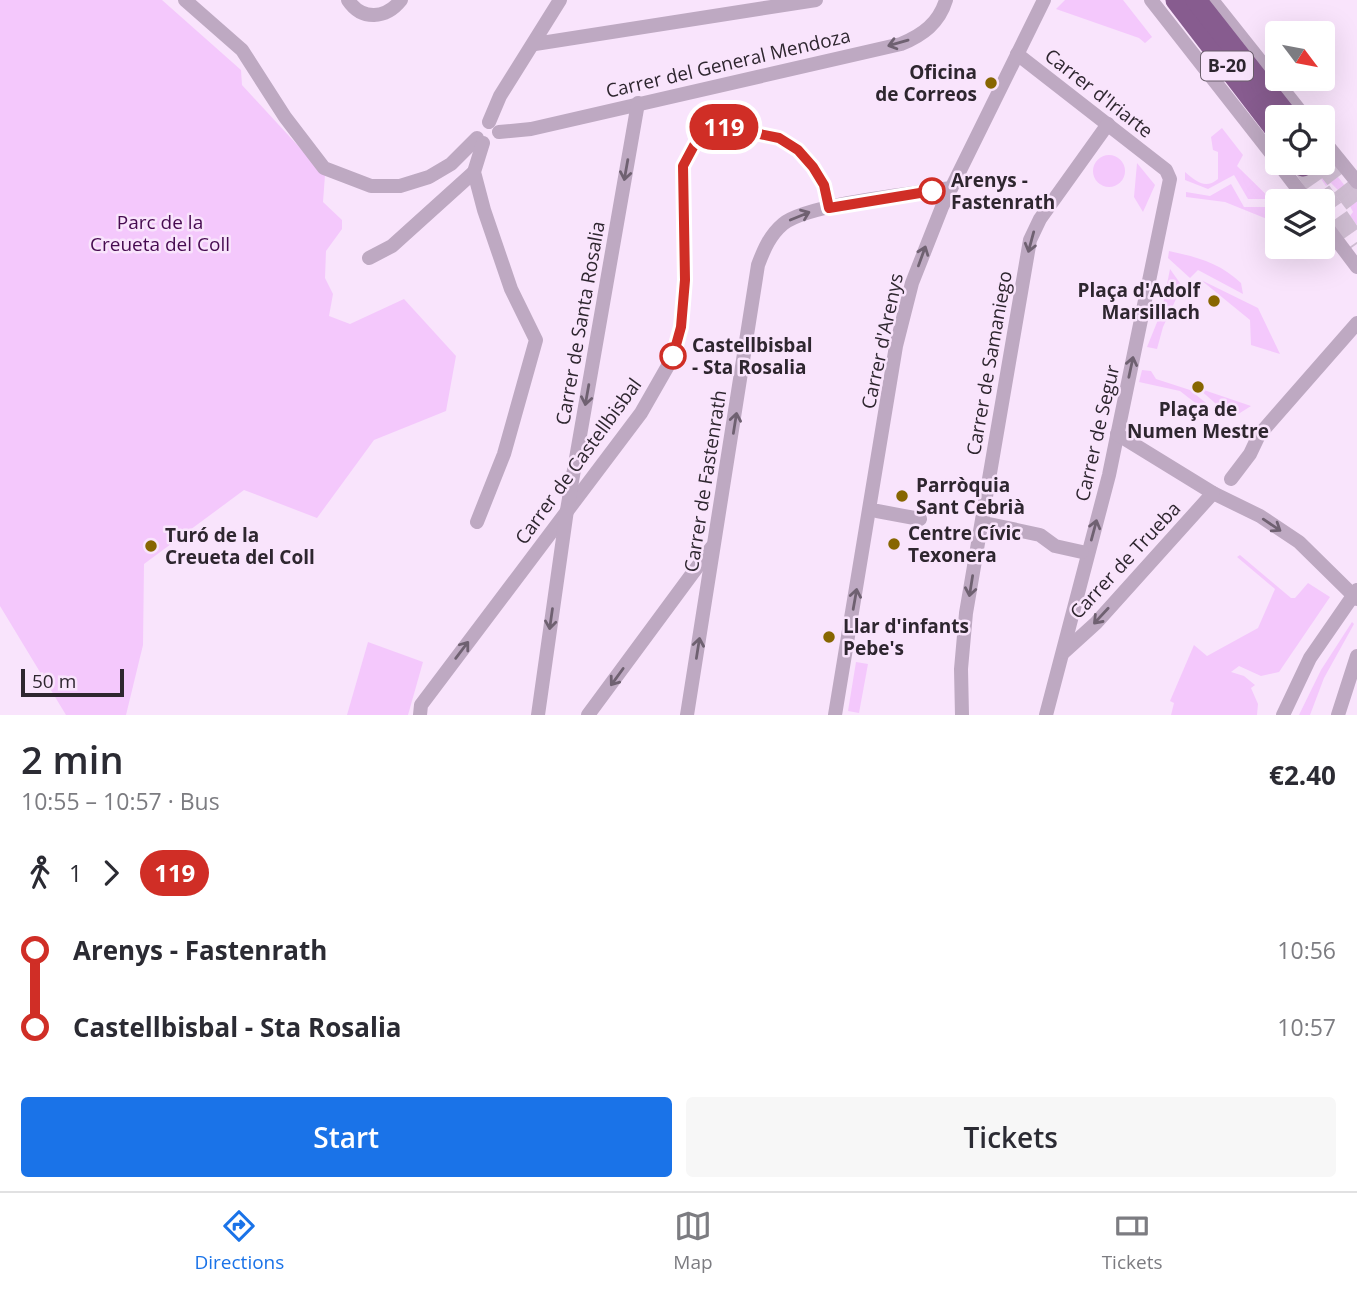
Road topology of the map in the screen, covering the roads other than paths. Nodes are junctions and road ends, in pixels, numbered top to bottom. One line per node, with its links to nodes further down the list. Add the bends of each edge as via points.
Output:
1 (185, 0): 20 (street, via 242,50 324,168 371,186 400,186 429,177)
2 (348, 0): 3 (street, via 355,9 375,16 394,9)
3 (401, 0)
4 (560, 0): 12 (street)
5 (816, 0): 12 (street)
6 (946, 0): 14 (street, Carrer del General Mendoza, one-way to 14, via 932,25 901,44)
7 (1044, 0): 13 (street, Carrer d'Arenys)
8 (1151, 0): 21 (street)
9 (1176, 0): 17 (highway, B-20)
10 (1196, 0): 15 (highway, B-20)
11 (1212, 0): 16 (street)
12 (535, 44): 19 (street, via 500,96)
13 (1017, 54): 18 (street, Carrer d'Iriarte); 26 (street, Carrer d'Arenys)
14 (638, 103): 19 (street, Carrer del General Mendoza, via 531,129); 35 (street, Carrer de Santa Rosalia, one-way to 35)
15 (1279, 105)
16 (1295, 105)
17 (1265, 115)
18 (1108, 124): 23 (street, Carrer d'Iriarte); 50 (street, Carrer de Samaniego, one-way to 50, via 1030,240 967,613)
19 (494, 127): 20 (street, via 478,127)
20 (480, 141): 24 (street)
21 (1265, 145)
22 (1335, 155): 25 (street)
23 (1157, 162): 32 (street, Carrer de Segur, one-way to 23, via 1170,179)
24 (474, 172): 29 (street, via 392,246); 38 (street, via 502,266 536,340 504,454)
25 (1357, 182)
26 (951, 188): 27 (street, Carrer de Fastenrath); 49 (street, Carrer d'Arenys, one-way to 26, via 897,346 912,283)
27 (829, 208): 35 (street, Carrer de Castellbisbal, via 824,185 813,167 779,138 721,126 698,138 683,166 685,280 673,357 641,412); 40 (street, Carrer de Fastenrath, one-way to 27, via 758,265 766,243 784,222)
28 (1335, 238): 30 (street)
29 (369, 258)
30 (1357, 267)
31 (1357, 323): 33 (street, via 1259,435)
32 (1117, 434): 34 (street); 43 (street, Carrer de Segur, one-way to 32)
33 (1231, 480)
34 (1213, 493): 42 (street, one-way to 42, via 1299,542); 43 (street, Carrer de Trueba, one-way to 43, via 1096,623)
35 (567, 510): 45 (street, Carrer de Castellbisbal, one-way to 35); 46 (street, Carrer de Santa Rosalia, one-way to 46)
36 (877, 511): 37 (street)
37 (918, 516)
38 (477, 522)
39 (989, 524): 41 (street, via 1040,535 1055,546)
40 (715, 543): 47 (street, one-way to 47); 48 (street, Carrer de Fastenrath, one-way to 40)
41 (1082, 552)
42 (1355, 594): 52 (street, via 1310,657)
43 (1063, 652): 51 (street, Carrer de Segur)
44 (1357, 656): 53 (street)
45 (421, 710)
46 (538, 715)
47 (588, 715)
48 (687, 715)
49 (835, 715)
50 (962, 715)
51 (1046, 715)
52 (1283, 715)
53 (1338, 715)

